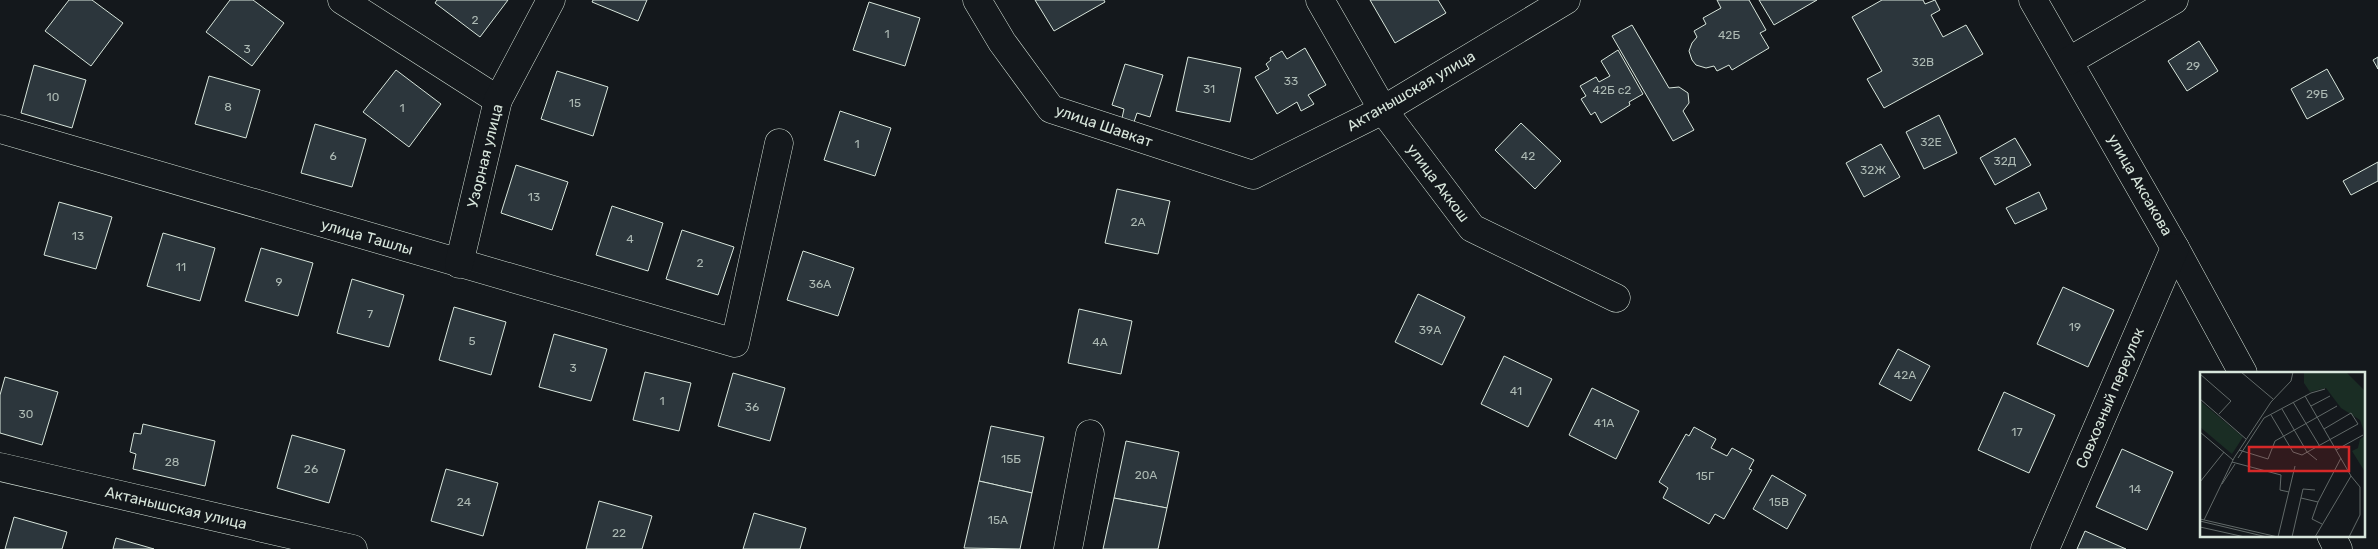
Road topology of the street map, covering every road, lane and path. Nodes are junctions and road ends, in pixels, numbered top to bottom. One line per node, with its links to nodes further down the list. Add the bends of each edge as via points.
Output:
1 (342, 0): 9 (street)
2 (551, 0): 9 (street, Узорная улица)
3 (977, 0): 13 (street, улица Шавкат, via 1002,42 1051,109)
4 (1320, 0): 10 (street, улица Аккош)
5 (1566, 0): 10 (street, Актанышская улица)
6 (2033, 0): 8 (street, улица Аксакова)
7 (2174, 0): 8 (street)
8 (2069, 61): 14 (street, улица Аксакова)
9 (498, 100): 15 (street, Узорная улица)
10 (1383, 110): 13 (street, Актанышская улица); 16 (street, улица Аккош, via 1472,228)
11 (0, 129): 15 (street, улица Ташлы)
12 (779, 143): 15 (street, улица Ташлы, via 735,344)
13 (1253, 175)
14 (2175, 248): 17 (street, улица Аксакова); 23 (street, Совхозный переулок)
15 (459, 264)
16 (1616, 298)
17 (2242, 372)
18 (1090, 434): 22 (street)
19 (0, 467): 21 (street, Актанышская улица)
20 (2332, 536): 24 (street)
21 (353, 549)
22 (1068, 549)
23 (2046, 549)
24 (2338, 549)

